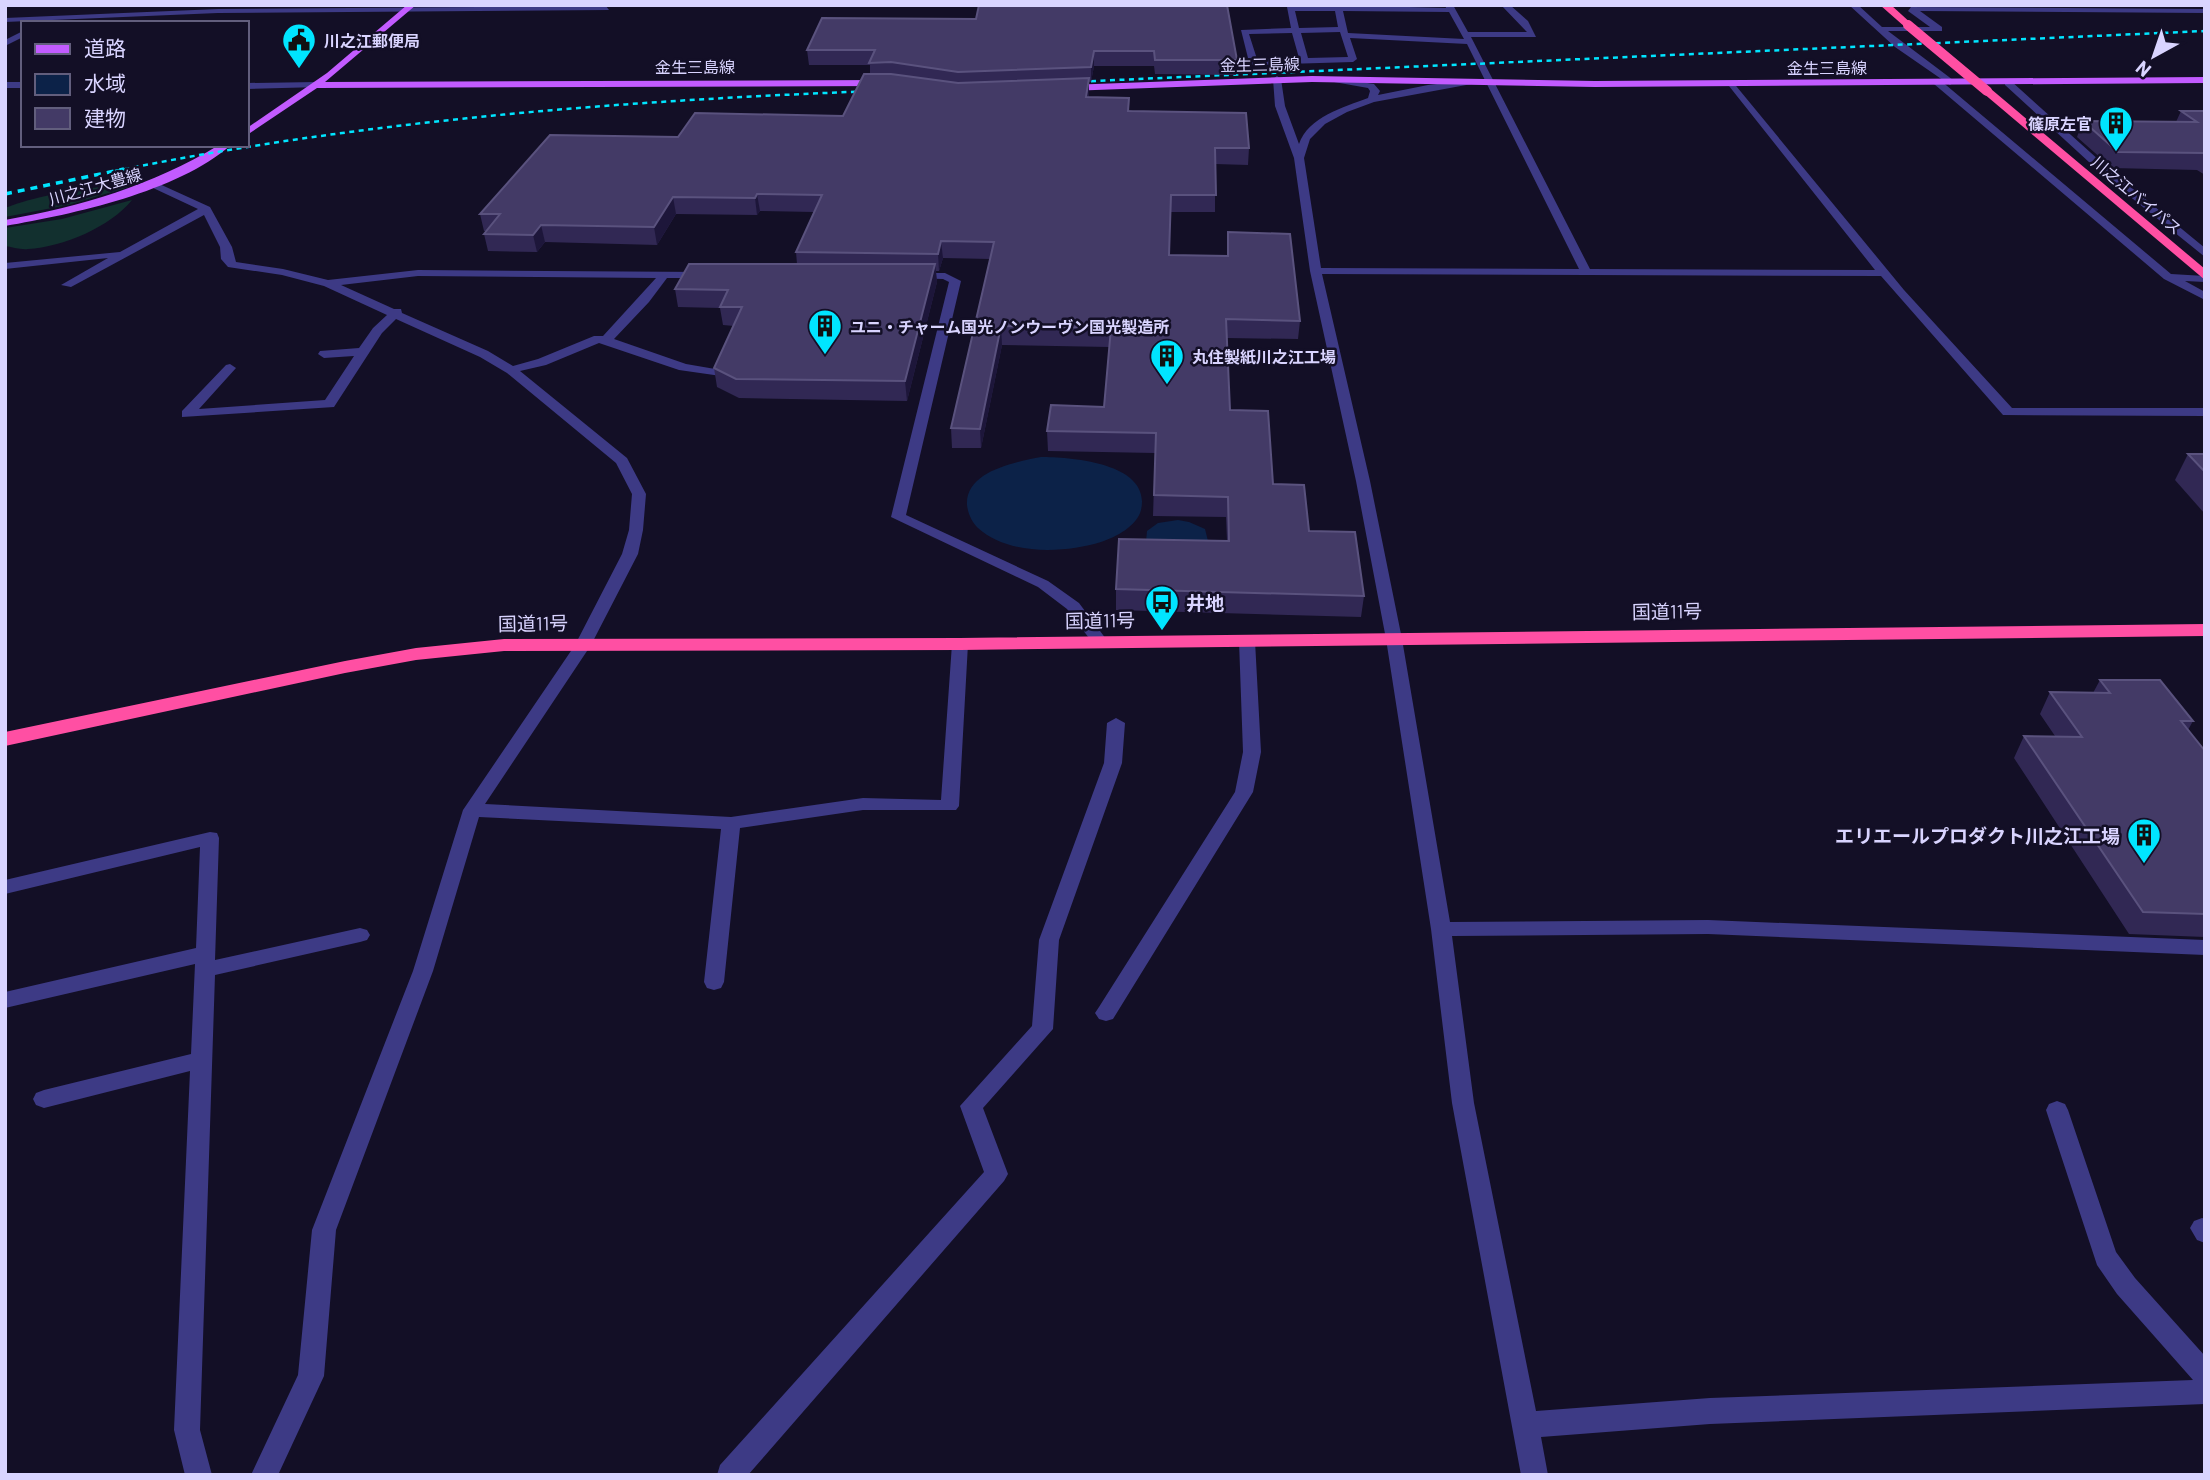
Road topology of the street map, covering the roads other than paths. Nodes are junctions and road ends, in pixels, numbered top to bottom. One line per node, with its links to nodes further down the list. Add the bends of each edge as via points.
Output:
1 (228, 5): 11 (street)
2 (1504, 5): 19 (street, via 1533,35)
3 (1853, 5): 16 (street)
4 (1885, 5): 52 (highway, 川之江バイパス, bridge)
5 (1338, 7): 9 (street); 17 (street, via 1290,9); 18 (street)
6 (1909, 7): 10 (street); 16 (street, via 1939,29)
7 (409, 8): 8 (street); 11 (street); 31 (main road)
8 (606, 8)
9 (1450, 8): 19 (street)
10 (2205, 10)
11 (218, 11): 12 (street)
12 (103, 15): 14 (street); 15 (street)
13 (5, 20): 14 (street)
14 (43, 21)
15 (92, 21)
16 (1881, 29): 27 (street)
17 (1296, 31): 18 (street); 20 (street); 20 (street, via 1244,32 1253,62)
18 (1344, 32): 19 (street); 20 (street, via 1353,59)
19 (1468, 38): 25 (street)
20 (1304, 60)
21 (1278, 79): 22 (main road, 金生三島線); 33 (main road, 金生三島線); 38 (street, via 1280,106)
22 (1337, 80): 24 (main road, 金生三島線); 35 (street, via 1371,86)
23 (2205, 80): 30 (main road, 金生三島線)
24 (1380, 82): 25 (main road, 金生三島線); 34 (street, via 1393,85)
25 (1487, 82): 29 (main road, 金生三島線); 34 (street); 46 (street)
26 (1937, 82): 27 (main road, 金生三島線); 29 (main road, 金生三島線); 51 (street)
27 (1950, 82): 30 (main road, 金生三島線)
28 (892, 83): 31 (main road, 金生三島線)
29 (1732, 83): 47 (street)
30 (2008, 83): 43 (street)
31 (317, 85): 32 (street); 36 (main road)
32 (248, 86)
33 (1056, 89)
34 (1395, 94): 35 (street)
35 (1373, 99): 38 (street, via 1336,114 1317,128 1300,147)
36 (248, 131)
37 (222, 147): 39 (main road, 川之江大豊線)
38 (1299, 158): 45 (street)
39 (155, 185): 40 (street); 41 (main road, 川之江大豊線, via 82,209)
40 (206, 209): 42 (street); 53 (street, via 233,265)
41 (5, 223)
42 (126, 253): 44 (street); 54 (street)
43 (2205, 254)
44 (5, 266)
45 (1315, 271): 46 (street); 65 (street)
46 (1586, 272): 47 (street)
47 (1882, 274): 63 (street, via 2008,412)
48 (664, 275): 49 (street); 53 (street, via 418,273); 57 (street)
49 (717, 275)
50 (905, 276): 67 (street, via 945,276 955,281 898,517 1043,584 1073,606)
51 (2168, 277): 52 (street); 55 (street)
52 (2205, 277)
53 (328, 284): 56 (street)
54 (66, 285)
55 (2205, 297)
56 (397, 312): 58 (street); 61 (street)
57 (606, 340): 61 (street); 62 (street, via 683,367)
58 (363, 352): 59 (street); 60 (street, via 329,404 187,414)
59 (324, 354)
60 (230, 368)
61 (511, 370): 69 (street, via 622,461 639,494 630,554)
62 (717, 373)
63 (2205, 412)
64 (2205, 630): 65 (highway, 国道11号)
65 (1394, 639): 66 (highway, 国道11号); 75 (street)
66 (1247, 641): 67 (highway, 国道11号); 81 (street, via 1252,752 1244,792)
67 (1101, 643): 68 (highway, 国道11号)
68 (960, 644): 69 (highway, 国道11号); 73 (street, via 950,806 863,804)
69 (583, 645): 71 (highway, 国道11号, via 504,645 416,653); 72 (street)
70 (1116, 723): 90 (street, via 1113,764 1049,940 1042,1029 971,1106 996,1174)
71 (5, 739)
72 (472, 810): 73 (street); 89 (street, via 423,971 324,1230 311,1376)
73 (732, 823): 79 (street)
74 (5, 887): 78 (street, via 210,838)
75 (1441, 929): 77 (street, via 1708,927); 87 (street, via 1463,1103)
76 (359, 935): 78 (street)
77 (2205, 948)
78 (204, 962): 80 (street); 82 (street)
79 (713, 982)
80 (5, 1000)
81 (1106, 1013)
82 (201, 1060): 83 (street); 88 (street, via 187,1430)
83 (44, 1099)
84 (2057, 1110): 85 (street, via 2106,1257)
85 (2205, 1375)
86 (2205, 1392): 87 (street, via 1710,1411)
87 (1524, 1425): 91 (street)
88 (199, 1475)
89 (264, 1475)
90 (730, 1475)
91 (1535, 1475)

